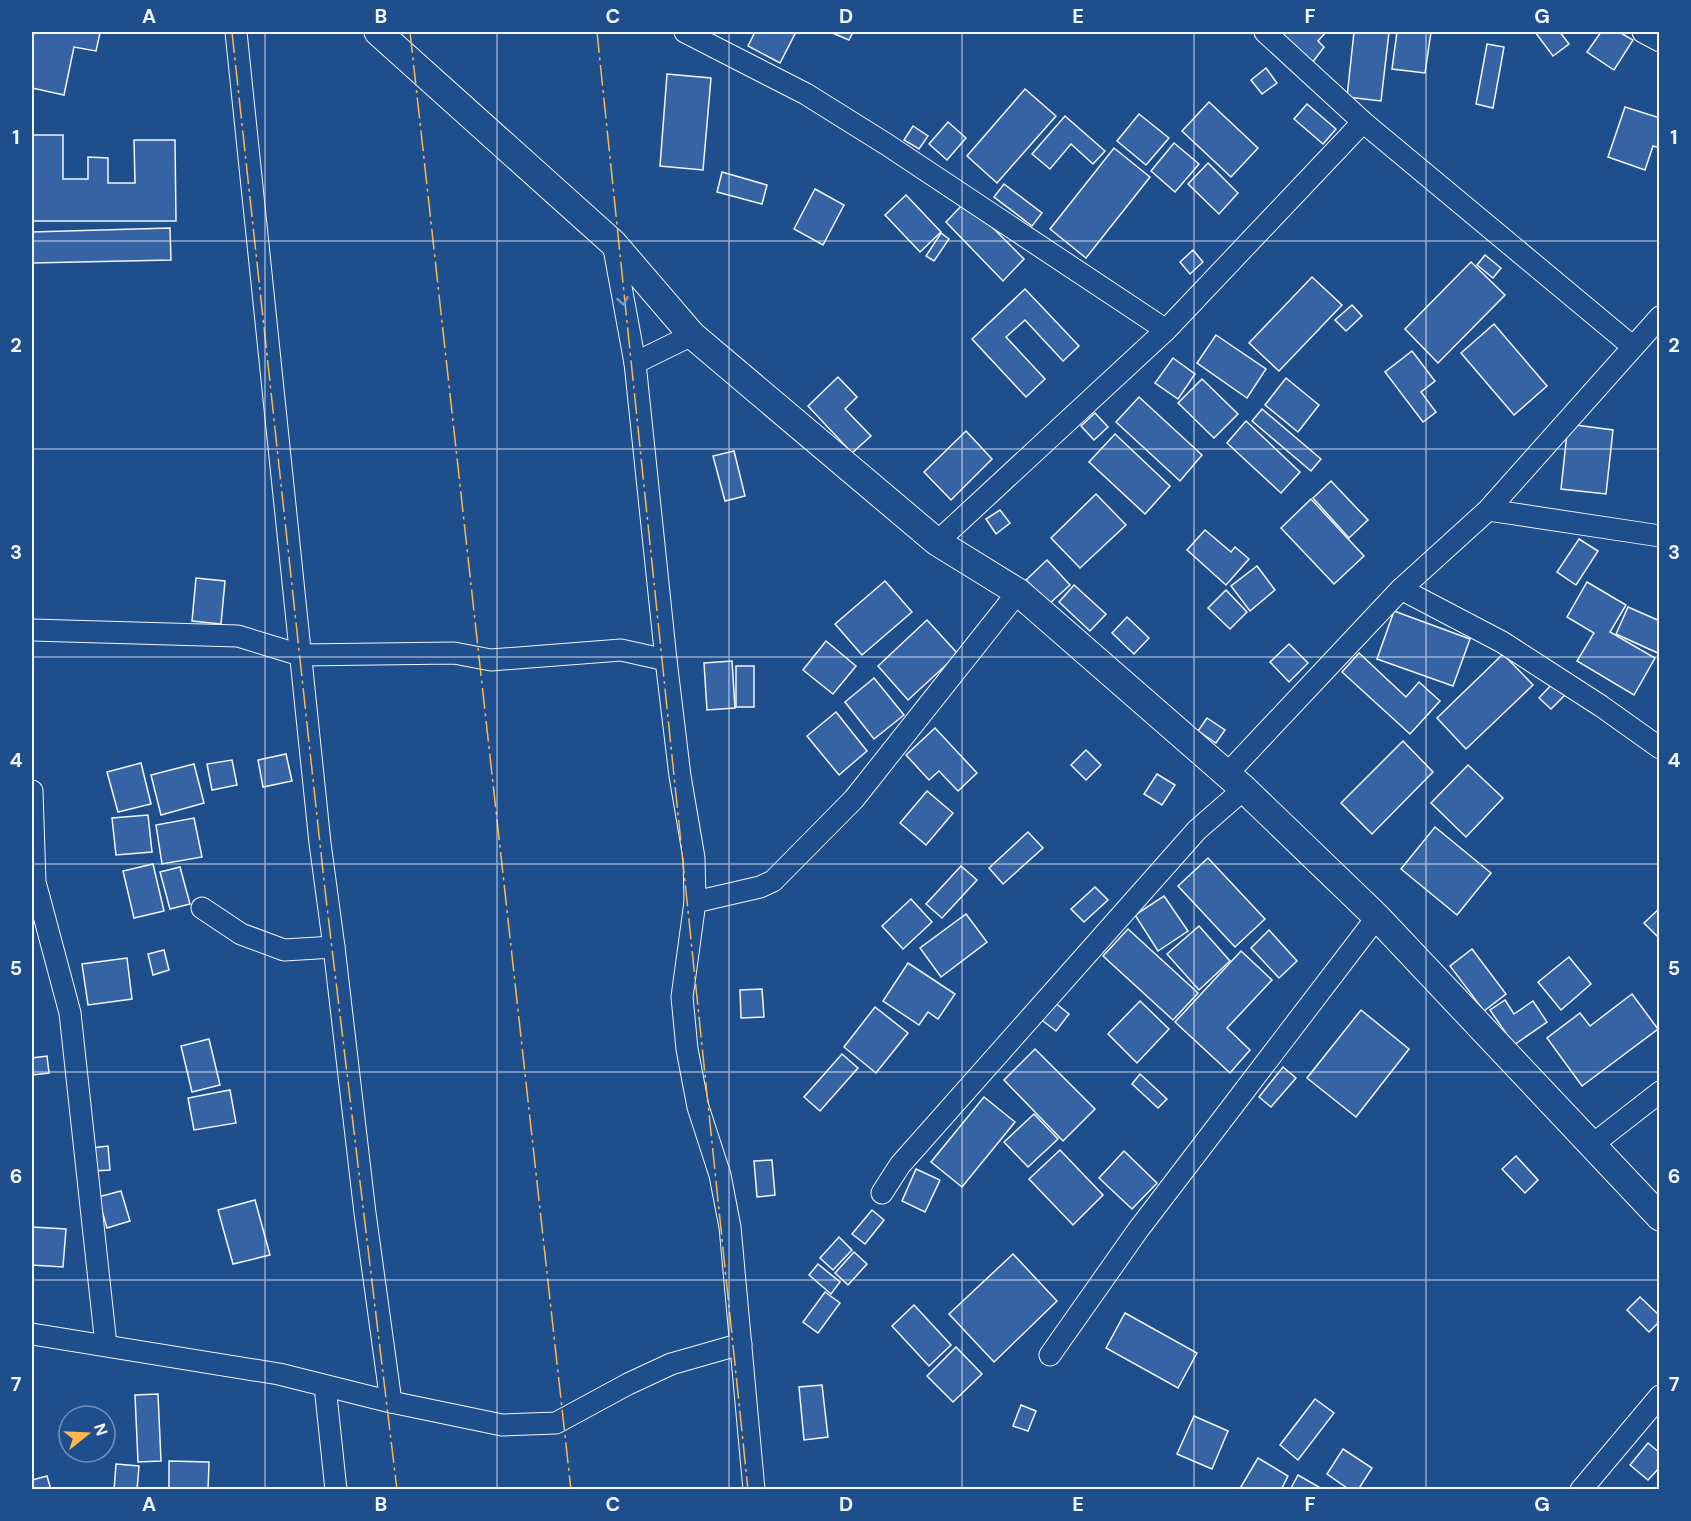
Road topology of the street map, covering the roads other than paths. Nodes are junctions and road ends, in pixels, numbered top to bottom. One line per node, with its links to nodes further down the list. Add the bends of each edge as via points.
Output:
1 (236, 32): 20 (street)
2 (378, 32): 8 (street)
3 (685, 32): 10 (street, via 806,94)
4 (1265, 32): 7 (street)
5 (1643, 32): 6 (street)
6 (1659, 41)
7 (1364, 122): 10 (street); 12 (street)
8 (613, 243): 11 (street); 13 (street, one-way to 13)
9 (1659, 317): 12 (street)
10 (1166, 330): 16 (street)
11 (692, 335): 13 (street); 16 (street)
12 (1632, 346): 14 (street)
13 (635, 363): 21 (street)
14 (1488, 510): 15 (street); 17 (street)
15 (1659, 536)
16 (937, 542): 18 (street)
17 (1401, 588): 22 (street, via 1502,642); 23 (street)
18 (1018, 592): 23 (street); 25 (street, via 854,799 773,881)
19 (32, 630): 20 (street, via 238,636)
20 (300, 656): 21 (street, via 454,653 491,660 621,650); 28 (street)
21 (666, 660): 25 (street, via 694,858)
22 (1659, 748)
23 (1235, 781): 27 (street); 31 (street, via 1197,830 900,1165)
24 (32, 790): 35 (street, via 35,882 70,1013)
25 (695, 902): 34 (street, via 682,997 687,1049 730,1227)
26 (202, 908): 28 (street, via 241,934 284,950)
27 (1377, 917): 30 (street); 36 (street, via 1138,1230)
28 (334, 946): 39 (street, via 364,1213)
29 (1659, 1092): 30 (street)
30 (1592, 1145): 32 (street)
31 (882, 1193)
32 (1659, 1217)
33 (32, 1335): 35 (street)
34 (741, 1344): 39 (street, via 671,1364 556,1423 502,1425); 41 (street)
35 (106, 1345): 37 (street, via 279,1374)
36 (1050, 1355)
37 (325, 1386): 39 (street); 40 (street)
38 (1659, 1396): 42 (street)
39 (391, 1402)
40 (336, 1490)
41 (754, 1490)
42 (1581, 1490)

